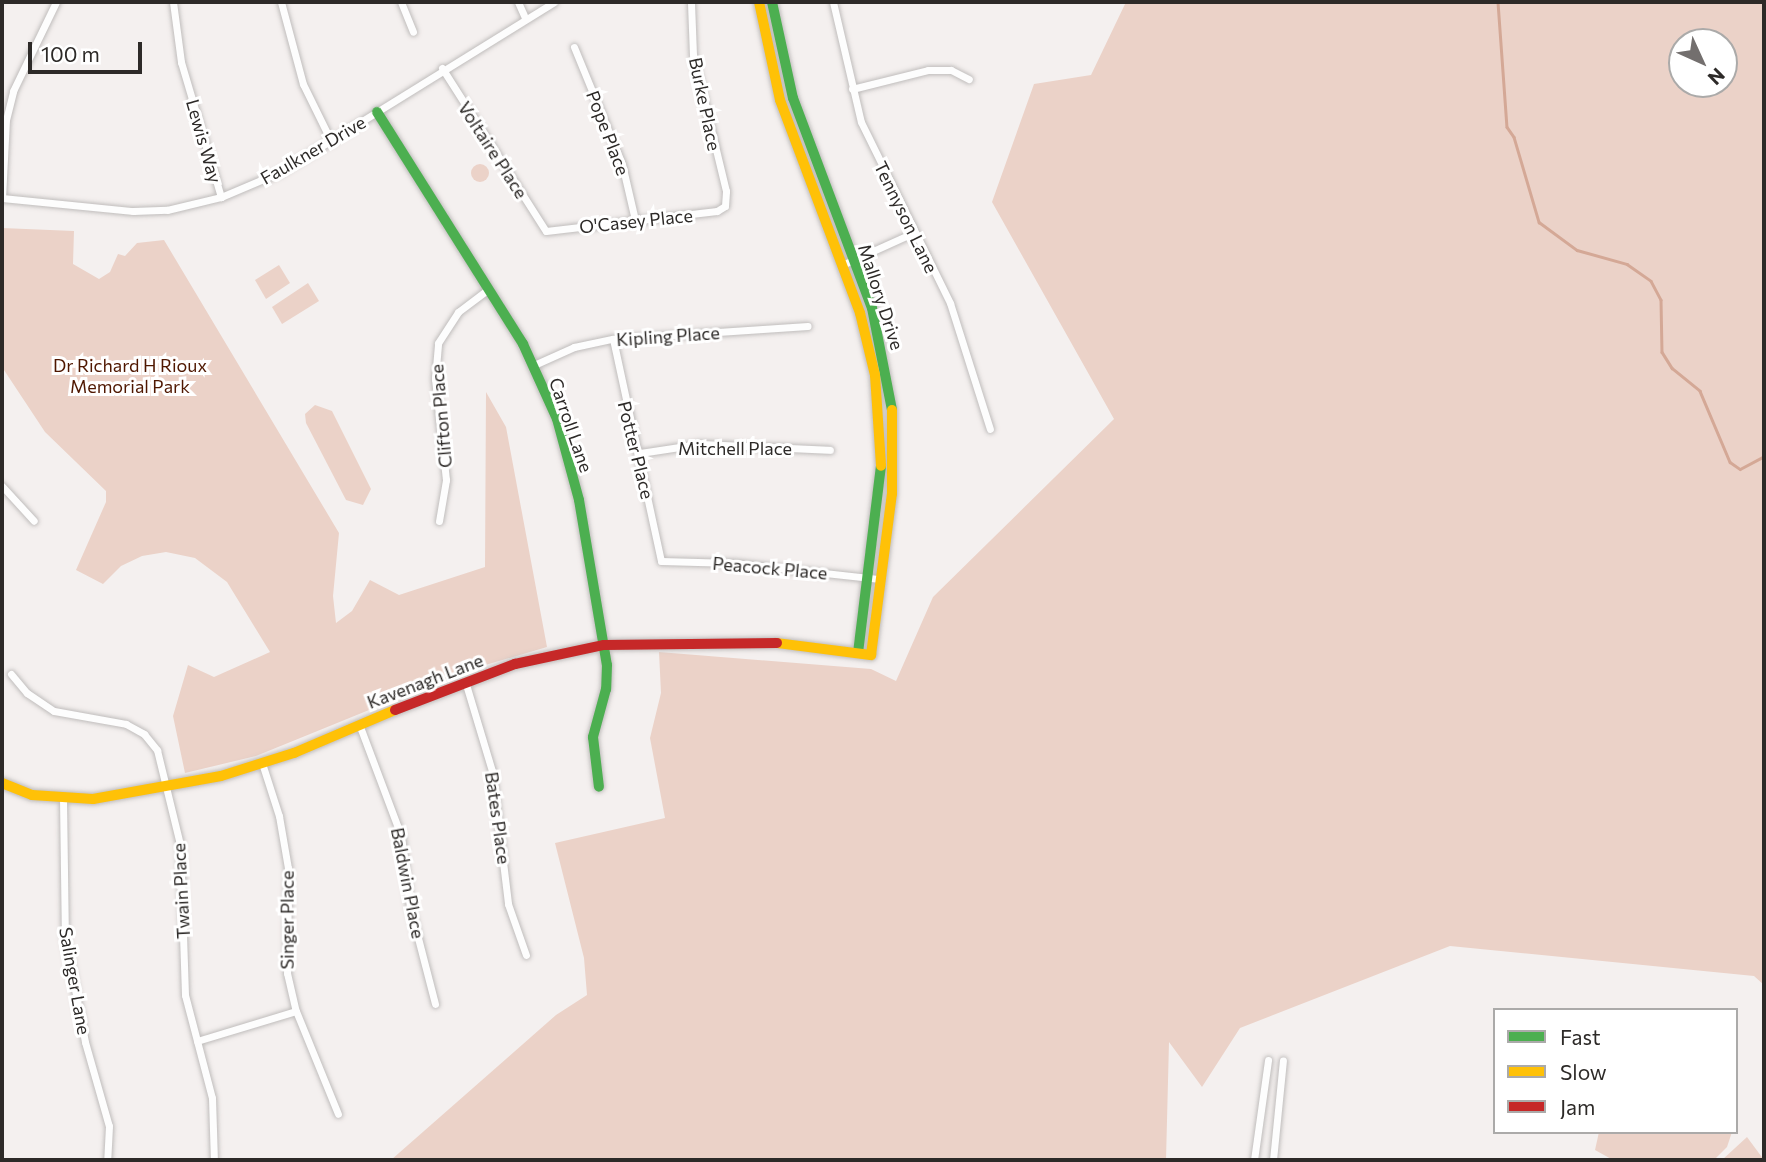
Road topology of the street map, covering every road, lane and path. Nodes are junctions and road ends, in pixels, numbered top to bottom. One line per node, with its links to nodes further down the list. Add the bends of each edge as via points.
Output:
1 (56, 2): 18 (street)
2 (173, 2): 20 (street, Lewis Way, via 181,62)
3 (281, 2): 19 (street, via 303,84)
4 (401, 2): 12 (street)
5 (517, 2): 11 (street)
6 (554, 2): 11 (street, Faulkner Drive)
7 (691, 2): 22 (street, Burke Place, via 693,55 726,191)
8 (759, 2): 27 (main road, via 780,100)
9 (772, 2): 26 (main road, Mallory Drive, via 793,98)
10 (833, 2): 16 (street, Tennyson Lane)
11 (525, 18): 14 (street, Faulkner Drive)
12 (413, 32)
13 (574, 47): 23 (street, Pope Place, via 622,164)
14 (442, 68): 17 (street, Faulkner Drive); 24 (street, Voltaire Place)
15 (969, 79): 16 (street, via 951,70 928,70)
16 (852, 89): 25 (street, Tennyson Lane, via 879,163)
17 (377, 112): 19 (street, Faulkner Drive); 28 (main road, Carroll Lane)
18 (4, 119): 21 (street)
19 (331, 141): 20 (street, Faulkner Drive, via 280,172)
20 (221, 197): 21 (street, Faulkner Drive, via 167,210 133,211)
21 (2, 198)
22 (725, 206): 23 (street, O'Casey Place, via 706,214)
23 (635, 220): 24 (street, O'Casey Place)
24 (546, 231)
25 (913, 233): 26 (street); 32 (street, Tennyson Lane, via 964,340)
26 (854, 260): 27 (street); 40 (main road, Mallory Drive, via 878,330 892,409 892,494)
27 (842, 265): 39 (main road, via 867,337 880,416 881,472)
28 (488, 289): 31 (main road, Carroll Lane); 36 (street, Clifton Place, via 458,312 438,343 435,379 446,480)
29 (808, 326): 30 (street, Kipling Place)
30 (613, 339): 31 (street, Kipling Place, via 574,347); 34 (street, Potter Place, via 619,381)
31 (534, 365): 41 (main road, Carroll Lane, via 570,466)
32 (990, 429)
33 (830, 450): 34 (street, Mitchell Place, via 699,444)
34 (640, 453): 38 (street, Potter Place)
35 (2, 486): 37 (street)
36 (439, 521)
37 (34, 522)
38 (661, 561): 39 (street, Peacock Place, via 734,562)
39 (868, 577): 40 (street, Peacock Place); 42 (main road)
40 (880, 579): 43 (main road, Mallory Drive)
41 (604, 645): 42 (main road, Kavenagh Lane, via 754,640); 45 (main road, Kavenagh Lane, via 515,664); 50 (main road, Carroll Lane, via 608,678 593,737)
42 (858, 653): 43 (main road, Kavenagh Lane)
43 (870, 655)
44 (11, 674): 49 (street, Twain Place, via 27,693 54,711 126,724 144,734 157,750)
45 (465, 681): 46 (main road, Kavenagh Lane); 52 (street, Bates Place, via 492,771 508,904)
46 (359, 724): 47 (main road, Kavenagh Lane); 53 (street, Baldwin Place, via 401,836 410,906)
47 (262, 763): 49 (main road, Kavenagh Lane); 54 (street, Singer Place, via 287,861 284,951)
48 (2, 783): 51 (main road, Kavenagh Lane, via 32,795)
49 (166, 786): 51 (main road, Kavenagh Lane, via 93,799); 55 (street, Twain Place, via 183,871 184,995)
50 (599, 787)
51 (63, 799): 59 (street, Salinger Lane, via 65,937 85,1042 109,1126)
52 (527, 955)
53 (435, 1004)
54 (296, 1011): 55 (street); 58 (street, Singer Place)
55 (197, 1041): 60 (street, Twain Place, via 212,1098)
56 (1268, 1060): 61 (street)
57 (1283, 1060): 62 (street)
58 (338, 1114)
59 (107, 1160)
60 (214, 1160)
61 (1254, 1160)
62 (1273, 1160)

